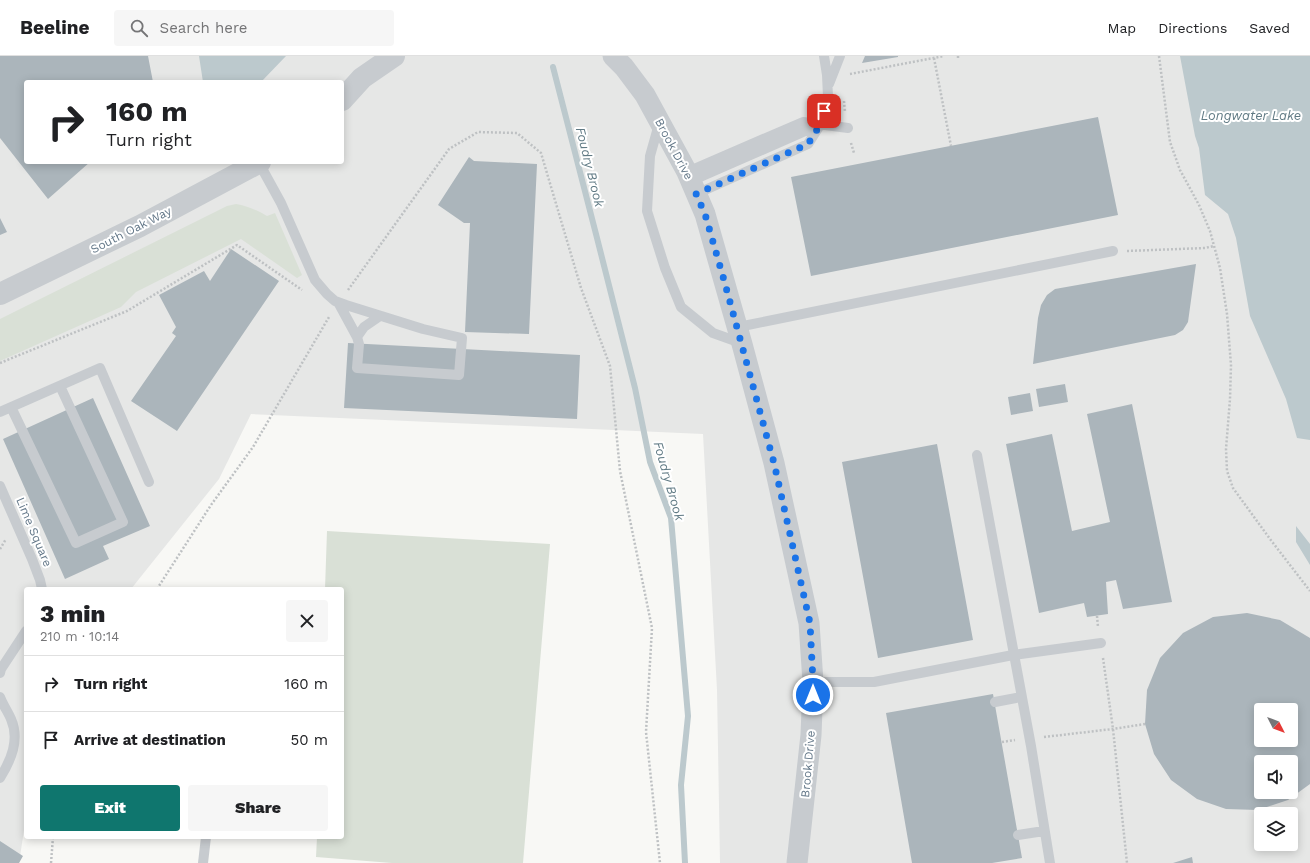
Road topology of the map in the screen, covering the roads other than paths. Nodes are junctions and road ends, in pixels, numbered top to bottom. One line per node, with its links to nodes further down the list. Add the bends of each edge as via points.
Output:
1 (370, 56): 6 (street)
2 (394, 56): 6 (street)
3 (613, 56): 9 (street, Brook Drive, via 645,95)
4 (824, 56): 7 (lane)
5 (840, 56): 7 (lane)
6 (362, 78): 8 (street)
7 (828, 87): 10 (lane, via 828,97)
8 (344, 98)
9 (660, 122): 14 (street, Brook Drive); 19 (lane, via 650,156 647,211 665,268 681,308 712,333)
10 (820, 125): 11 (lane); 14 (lane); 14 (lane, via 808,144)
11 (848, 128)
12 (256, 164): 16 (street, South Oak Way, via 140,226)
13 (261, 164): 17 (lane, via 317,283)
14 (691, 182): 19 (street, Brook Drive, via 705,214)
15 (1113, 251): 19 (lane)
16 (0, 294)
17 (337, 302): 18 (lane); 20 (lane)
18 (380, 316): 20 (lane, via 364,327); 20 (lane, via 423,330 462,338 459,375 357,368)
19 (740, 336): 32 (street, Brook Drive, via 774,463 810,623)
20 (357, 337)
21 (60, 386): 22 (lane); 22 (lane, via 123,522 76,543); 25 (lane, via 100,368)
22 (11, 407): 23 (lane)
23 (0, 412)
24 (978, 455): 30 (lane)
25 (149, 482)
26 (1, 491): 27 (lane, Lime Square, via 32,559)
27 (42, 587)
28 (24, 634): 31 (lane)
29 (1101, 644): 30 (lane)
30 (1013, 655): 32 (lane, via 874,682); 34 (lane)
31 (0, 673)
32 (813, 682): 41 (street, Brook Drive, via 811,735)
33 (0, 697): 36 (lane, via 12,722 15,741 13,754)
34 (1021, 697): 35 (lane); 37 (lane)
35 (995, 702)
36 (0, 778)
37 (1044, 831): 38 (lane); 42 (lane)
38 (1018, 835)
39 (206, 839): 40 (lane)
40 (202, 863)
41 (797, 863)
42 (1050, 863)

